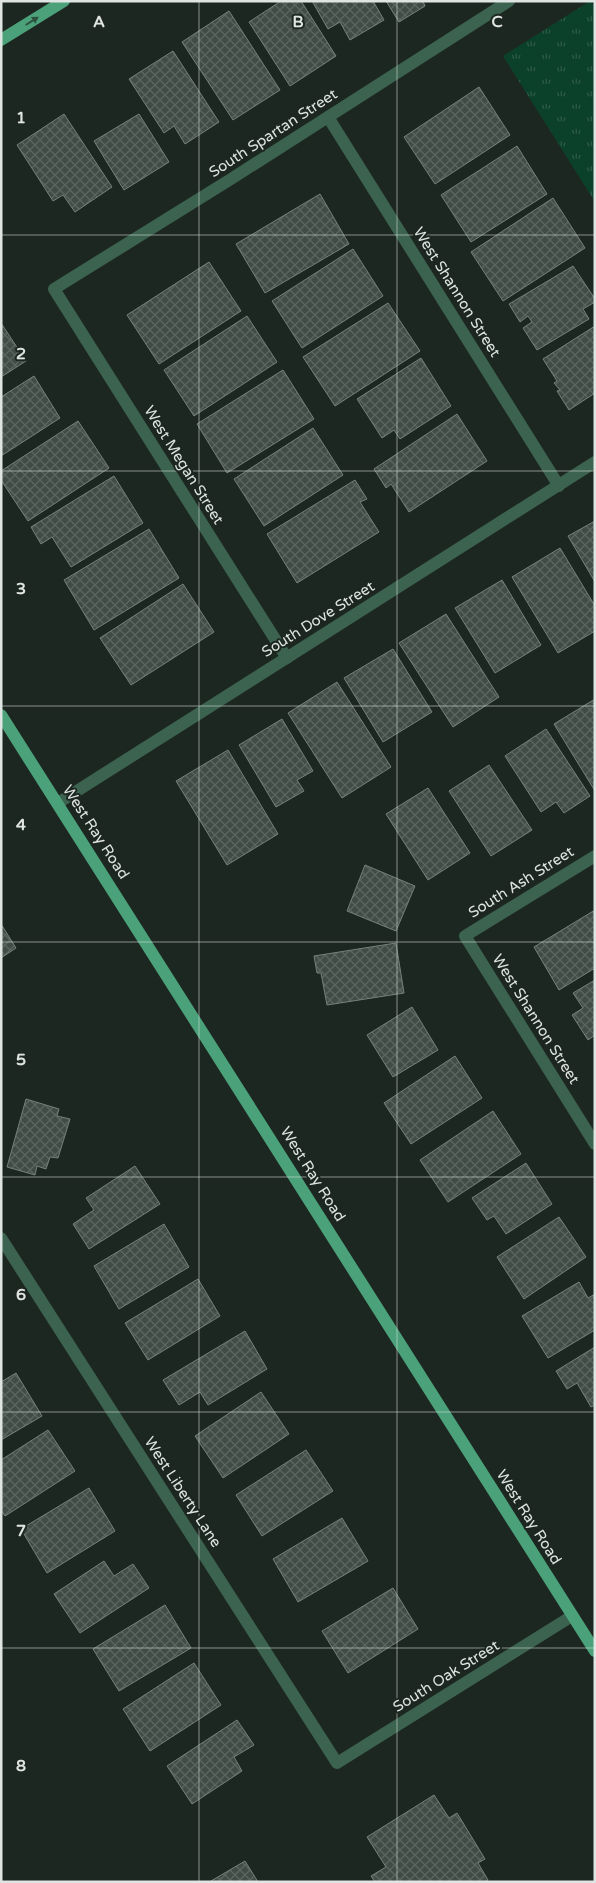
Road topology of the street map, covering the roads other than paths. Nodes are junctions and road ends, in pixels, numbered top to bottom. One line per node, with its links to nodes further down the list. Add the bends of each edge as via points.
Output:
1 (64, 1): 3 (main road, one-way to 1)
2 (509, 1): 4 (street, South Spartan Street)
3 (1, 40)
4 (328, 116): 5 (street, South Spartan Street); 7 (street, West Shannon Street)
5 (54, 289): 8 (street, West Megan Street)
6 (595, 462): 7 (street, South Dove Street)
7 (559, 486): 8 (street, South Dove Street)
8 (287, 658): 10 (street, South Dove Street)
9 (1, 715): 10 (main road, West Ray Road)
10 (58, 803): 15 (main road, West Ray Road)
11 (595, 856): 12 (street, South Ash Street)
12 (465, 936): 13 (street, West Shannon Street)
13 (595, 1144)
14 (1, 1238): 17 (street, West Liberty Lane)
15 (572, 1616): 16 (main road, West Ray Road); 17 (street, South Oak Street)
16 (595, 1652)
17 (337, 1763)

